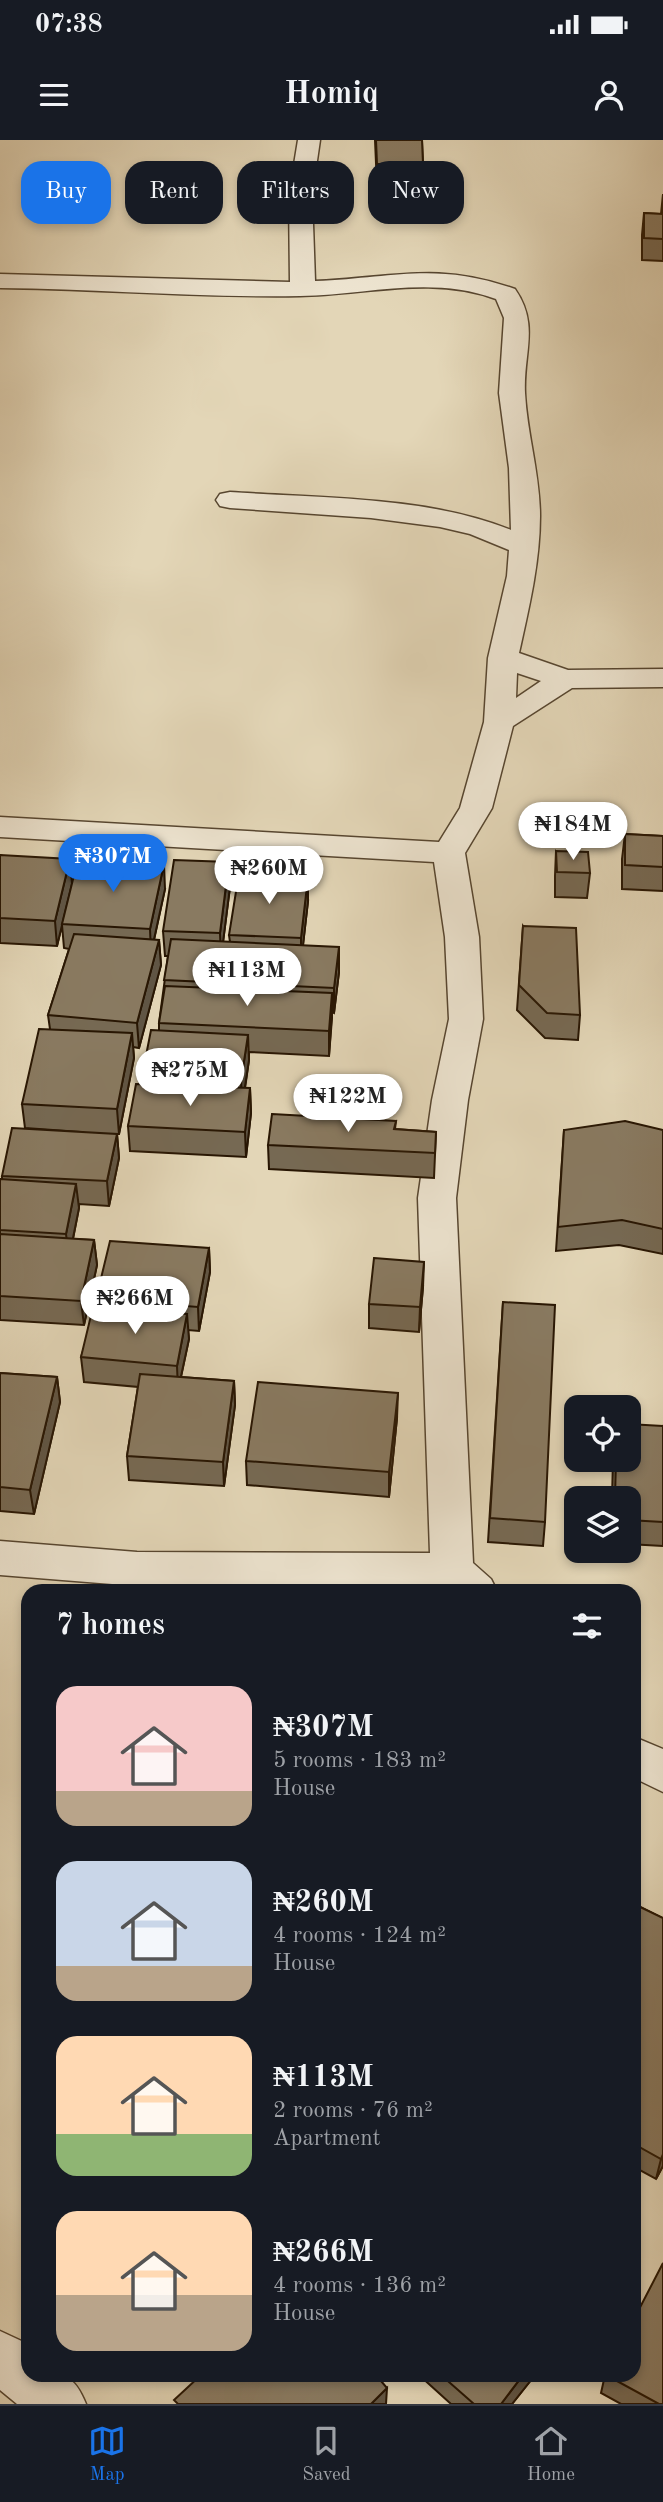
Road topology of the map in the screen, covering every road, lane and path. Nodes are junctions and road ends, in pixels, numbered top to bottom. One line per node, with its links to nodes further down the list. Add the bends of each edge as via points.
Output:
1 (309, 140): 3 (street, via 298,232)
2 (0, 281): 3 (street)
3 (303, 289): 5 (street, via 410,277 482,284 506,294 517,318 512,393)
4 (230, 500): 6 (street, via 371,510)
5 (526, 516): 6 (street); 7 (street)
6 (478, 527): 7 (street)
7 (524, 546): 8 (street)
8 (503, 658): 10 (street); 11 (street)
9 (663, 678): 10 (street)
10 (565, 679): 11 (street)
11 (499, 722): 13 (street, via 476,808)
12 (0, 827): 13 (street)
13 (449, 853): 15 (street, via 466,1019 437,1198)
14 (0, 1558): 15 (street, via 137,1569)
15 (464, 1580)
16 (641, 1760): 17 (street)
17 (663, 1772)
18 (0, 2358): 19 (street)
19 (21, 2372)
20 (32, 2382): 21 (street)
21 (59, 2404)

